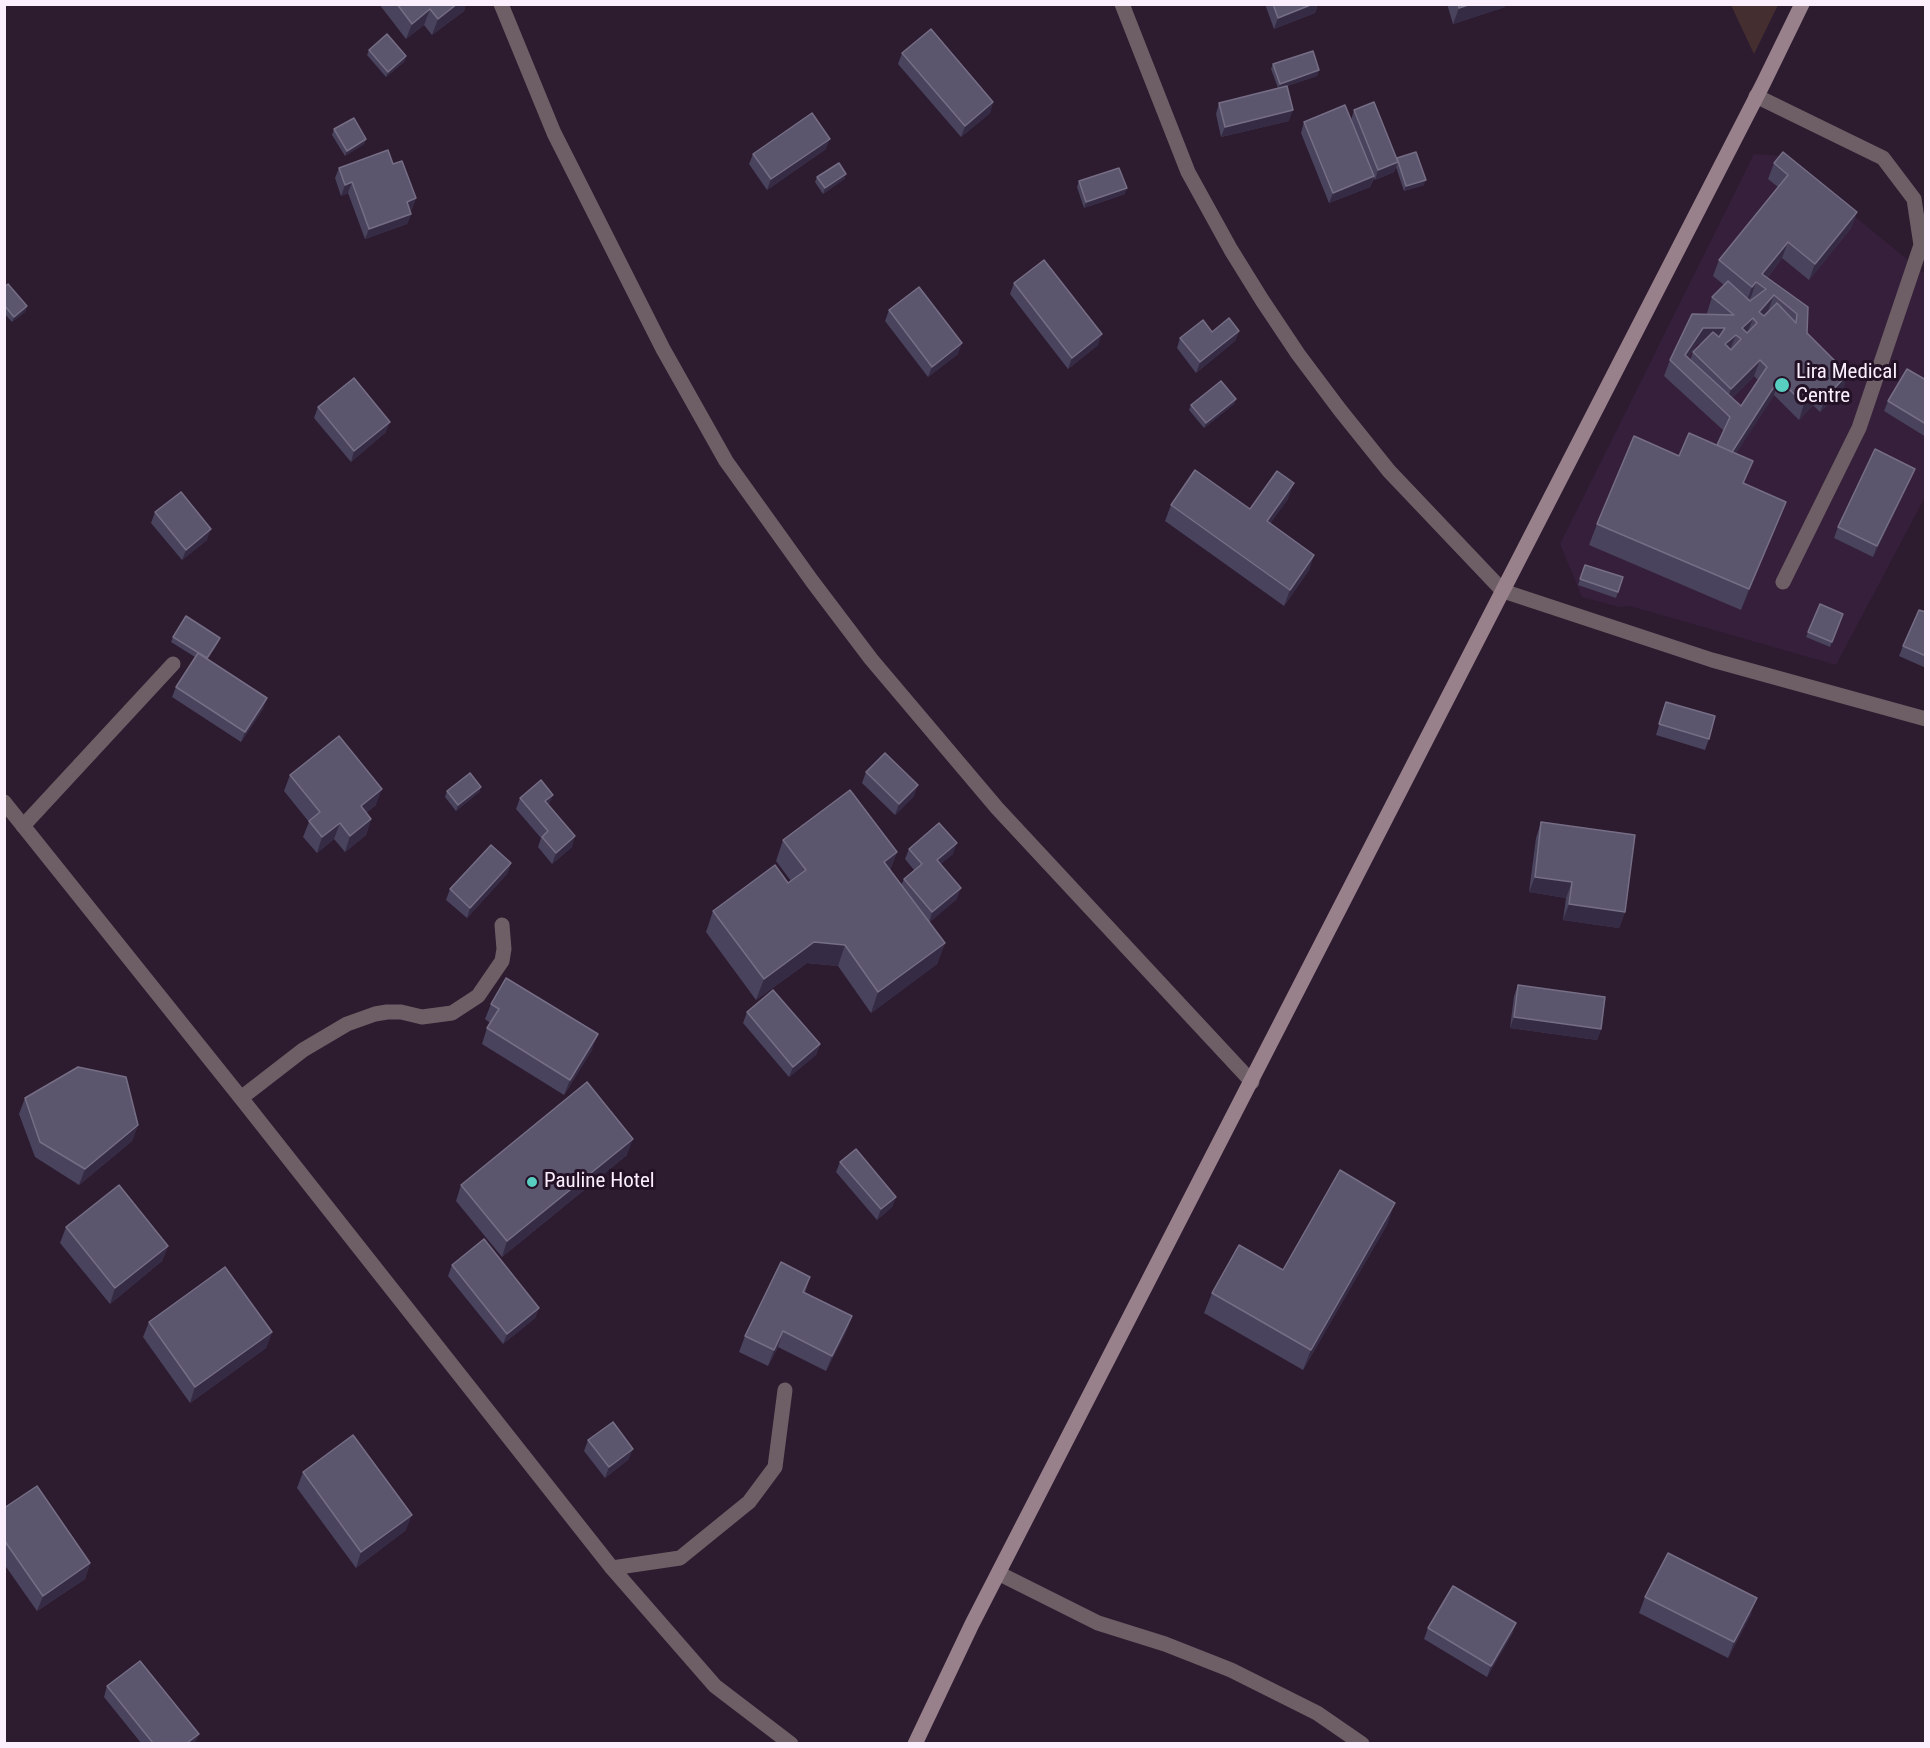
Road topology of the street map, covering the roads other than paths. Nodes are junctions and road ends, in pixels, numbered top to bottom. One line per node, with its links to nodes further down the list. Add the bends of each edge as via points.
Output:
1 (501, 4): 12 (street, via 554,133 663,349 726,461 871,659 997,808)
2 (1122, 4): 6 (street, via 1188,172 1262,300 1319,382 1389,471)
3 (1802, 4): 4 (street)
4 (1756, 96): 5 (street, via 1883,158 1914,199 1921,245 1859,428); 6 (street)
5 (1783, 582)
6 (1503, 591): 8 (street, via 1712,660); 12 (street)
7 (173, 664): 10 (street)
8 (1926, 719)
9 (4, 802): 10 (street)
10 (23, 826): 13 (street)
11 (502, 925): 13 (street, via 502,961 478,996 452,1013 422,1017 387,1012 347,1024 303,1050)
12 (1252, 1082): 16 (street)
13 (242, 1098): 15 (street)
14 (785, 1390): 15 (street, via 775,1467 749,1502 680,1558)
15 (612, 1568): 17 (street, via 715,1686)
16 (1000, 1574): 18 (street); 19 (street, via 1098,1623 1231,1670 1317,1713)
17 (791, 1743)
18 (915, 1743)
19 (1362, 1743)

